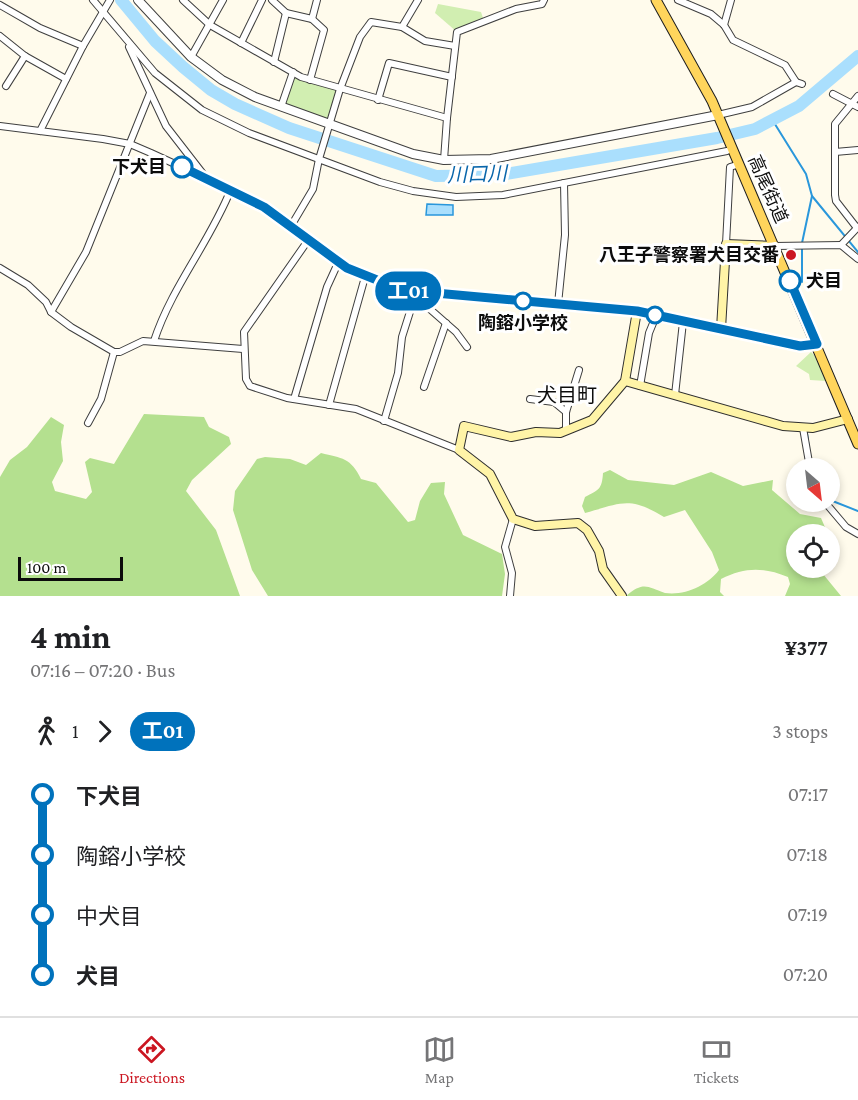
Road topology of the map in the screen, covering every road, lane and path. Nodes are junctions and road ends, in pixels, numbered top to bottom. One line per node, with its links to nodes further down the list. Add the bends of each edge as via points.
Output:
1 (93, 0): 15 (street)
2 (110, 0): 15 (street)
3 (138, 0): 27 (street)
4 (183, 0): 18 (street)
5 (223, 0): 18 (street)
6 (262, 0): 23 (street)
7 (272, 0): 16 (street)
8 (317, 0): 17 (street)
9 (418, 0): 20 (street)
10 (544, 0): 25 (street, via 542,4 516,9 457,32)
11 (678, 0): 19 (street, via 711,14)
12 (731, 0): 19 (street)
13 (659, 1): 43 (main road)
14 (0, 5): 24 (street)
15 (104, 11): 22 (street); 24 (street)
16 (286, 13): 17 (street); 28 (street)
17 (312, 19): 32 (street, via 324,30)
18 (210, 25): 23 (street); 27 (street)
19 (724, 25): 43 (street, via 733,40 787,66 799,83)
20 (402, 27): 25 (street, via 425,41); 34 (street, via 377,22 365,26)
21 (0, 36): 26 (street)
22 (126, 42): 35 (street); 51 (street, via 161,79 202,111)
23 (241, 43): 28 (street)
24 (82, 46): 31 (street)
25 (455, 46): 30 (street)
26 (25, 56): 31 (street); 33 (street)
27 (191, 57): 40 (street, via 237,89)
28 (274, 62): 29 (street)
29 (293, 72): 32 (street); 40 (street)
30 (452, 77): 38 (street, via 389,63); 42 (street)
31 (66, 79): 46 (street)
32 (310, 80): 34 (street)
33 (6, 86)
34 (340, 89): 38 (street); 45 (street)
35 (150, 93): 47 (street); 54 (street, via 166,126)
36 (833, 94): 39 (street)
37 (858, 96): 39 (street)
38 (378, 100): 42 (street)
39 (849, 103): 41 (street); 50 (street, via 835,124)
40 (281, 107): 45 (street)
41 (858, 107)
42 (447, 118): 52 (street)
43 (720, 119): 48 (main road, 高尾街道); 52 (street, via 491,159)
44 (0, 126): 46 (street)
45 (329, 129): 51 (street); 52 (street)
46 (40, 131): 47 (street)
47 (130, 144): 54 (street); 70 (street, via 86,252)
48 (729, 148): 53 (main road, 高尾街道); 55 (street)
49 (858, 150): 50 (street)
50 (835, 152): 58 (street, via 837,201)
51 (319, 158): 55 (street, via 380,182 444,196 503,195); 57 (street, via 313,189)
52 (444, 160)
53 (740, 164): 61 (street, via 730,167); 62 (main road, 高尾街道)
54 (205, 177): 56 (street)
55 (564, 183): 68 (street, via 565,235)
56 (231, 189): 57 (street); 76 (street, via 220,216 164,312)
57 (291, 226): 59 (street)
58 (858, 228): 60 (street)
59 (309, 239): 64 (street); 75 (street)
60 (846, 242): 62 (street); 63 (street)
61 (726, 244): 62 (main road); 74 (main road)
62 (775, 246): 77 (main road, 高尾街道)
63 (858, 259)
64 (338, 263): 66 (street); 87 (street, via 327,287)
65 (0, 268): 70 (street, via 28,285)
66 (365, 277): 67 (street); 89 (street)
67 (415, 294): 68 (street); 73 (street); 92 (street)
68 (558, 304): 69 (street)
69 (637, 311): 71 (main road); 83 (main road)
70 (51, 312): 81 (street)
71 (656, 316): 72 (main road); 85 (street, via 649,333)
72 (683, 321): 74 (main road); 86 (street)
73 (446, 323): 78 (street); 84 (street, via 425,384)
74 (721, 329): 77 (main road, via 800,346)
75 (244, 332): 79 (street); 80 (street)
76 (154, 341): 79 (street); 81 (street, via 142,341)
77 (817, 344): 91 (main road, 高尾街道)
78 (466, 347)
79 (228, 348): 80 (street)
80 (243, 350): 87 (street, via 250,386)
81 (114, 352): 94 (street, via 101,399)
82 (579, 370): 90 (street)
83 (625, 381): 85 (main road); 96 (main road, via 597,417)
84 (434, 384)
85 (640, 386): 86 (main road)
86 (675, 395): 95 (main road, via 783,426)
87 (294, 399): 89 (street)
88 (530, 399): 90 (street, via 554,402)
89 (329, 405): 92 (street, via 356,409)
90 (566, 412): 96 (street)
91 (848, 420): 93 (street); 95 (main road); 97 (main road, 高尾街道)
92 (384, 421): 98 (street)
93 (858, 422)
94 (88, 423)
95 (803, 428): 99 (street)
96 (566, 429): 98 (main road, via 512,437 464,426)
97 (858, 444)
98 (459, 450): 101 (main road, via 492,477)
99 (808, 458)
100 (834, 512): 102 (street)
101 (513, 519): 103 (street, via 505,547 512,573); 104 (main road, via 535,526 581,525 593,538 603,569)
102 (858, 534)
103 (510, 596)
104 (622, 596)

